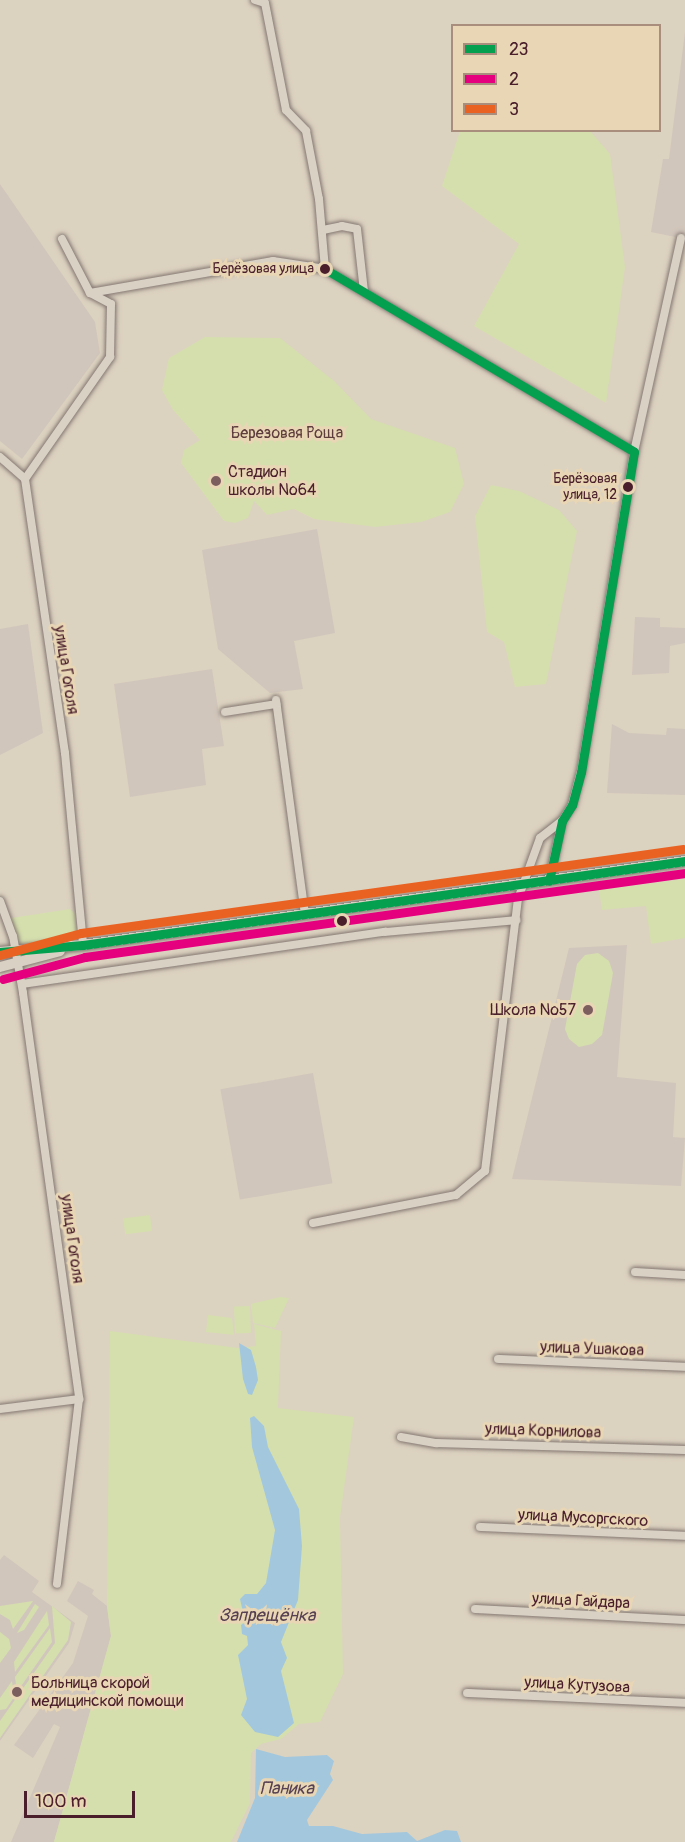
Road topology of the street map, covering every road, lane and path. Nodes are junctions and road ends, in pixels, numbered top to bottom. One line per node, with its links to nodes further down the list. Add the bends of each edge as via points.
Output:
1 (255, 0): 2 (street, via 265,3 286,110 306,131)
2 (323, 230): 5 (street); 6 (street, via 342,226 357,229)
3 (681, 238): 8 (street)
4 (62, 239): 7 (street)
5 (325, 269): 6 (street); 7 (street, via 273,261)
6 (364, 291): 8 (street)
7 (90, 293): 10 (street, via 111,304 110,357)
8 (634, 452): 12 (street, via 580,772 572,805)
9 (0, 457): 10 (street)
10 (25, 479): 20 (street, улица Гоголя, via 65,753)
11 (225, 712): 17 (street, via 276,702)
12 (562, 821): 14 (street); 15 (street, via 540,838)
13 (685, 861): 14 (main road)
14 (549, 880): 15 (main road)
15 (523, 884): 17 (main road); 19 (street)
16 (0, 901): 18 (street, улица Гоголя)
17 (305, 914): 20 (main road)
18 (1, 916): 21 (street, улица Гоголя)
19 (516, 920): 25 (street, via 385,932); 26 (street, via 485,1171 456,1195)
20 (83, 945): 21 (main road); 23 (main road)
21 (15, 949): 22 (main road); 23 (street, улица Гоголя)
22 (0, 952)
23 (18, 963): 24 (main road); 25 (street, улица Гоголя)
24 (0, 967)
25 (22, 984): 31 (street, улица Гоголя)
26 (313, 1223)
27 (634, 1272): 28 (street)
28 (685, 1275)
29 (498, 1359): 30 (street, улица Ушакова)
30 (685, 1367)
31 (79, 1399): 32 (street); 37 (street, улица Гоголя)
32 (0, 1409)
33 (400, 1437): 34 (street, улица Корнилова, via 436,1443)
34 (685, 1450)
35 (480, 1527): 36 (street, улица Мусоргского)
36 (685, 1536)
37 (57, 1584)
38 (475, 1609): 39 (street, улица Гайдара)
39 (685, 1620)
40 (467, 1693): 41 (street, улица Кутузова)
41 (685, 1703)

